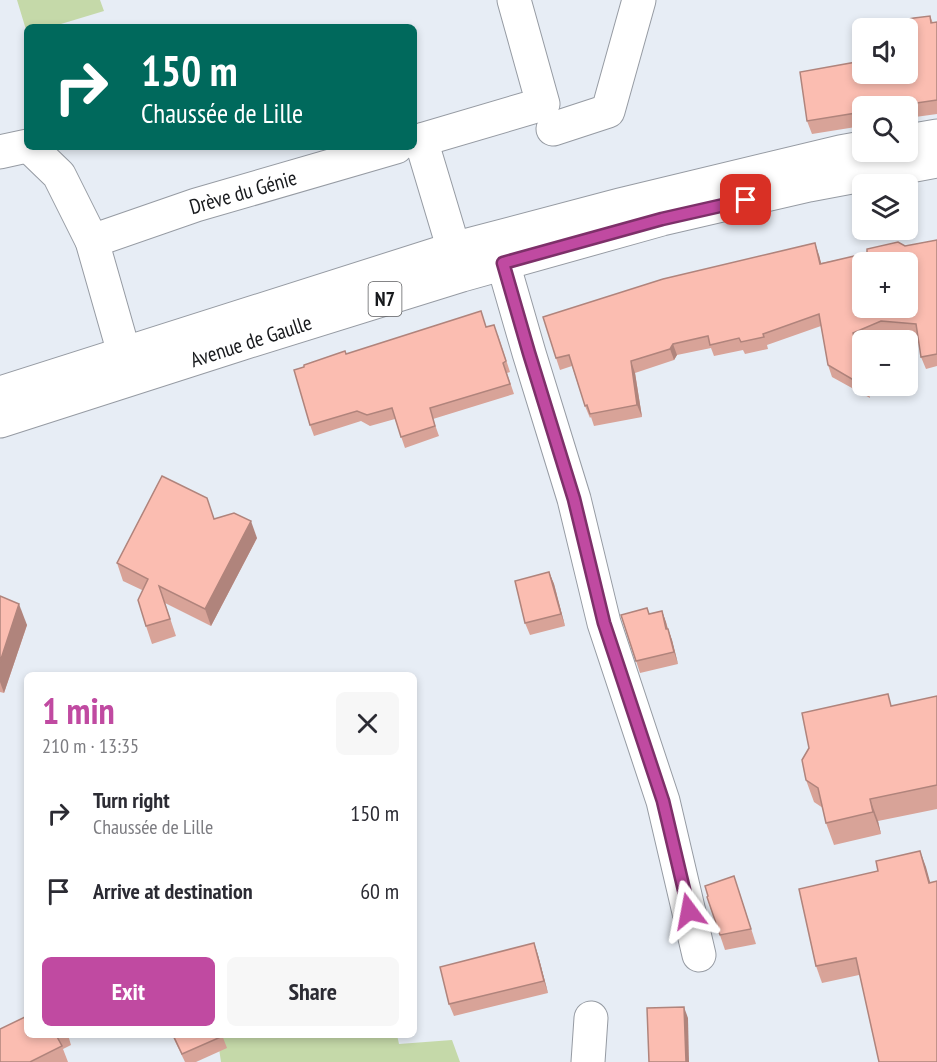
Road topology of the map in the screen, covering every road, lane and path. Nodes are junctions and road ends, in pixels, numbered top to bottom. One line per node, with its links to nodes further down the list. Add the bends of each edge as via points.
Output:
1 (513, 0): 6 (main road, Drève du Génie, via 543,104)
2 (639, 0): 3 (main road, via 608,111)
3 (553, 129)
4 (937, 136): 5 (main road)
5 (918, 139)
6 (417, 141)
7 (24, 147): 12 (main road)
8 (33, 150): 14 (main road, via 58,175)
9 (386, 150): 14 (main road, Drève du Génie, via 196,205)
10 (413, 150): 15 (main road)
11 (852, 150): 15 (main road, via 644,199)
12 (0, 152)
13 (937, 161): 16 (main road, N7, via 662,219)
14 (92, 241): 17 (main road)
15 (458, 262): 16 (main road, Avenue de Gaulle / N7); 17 (main road, Avenue de Gaulle / N7, via 250,341)
16 (503, 263): 20 (main road, via 574,499 604,623 663,801)
17 (129, 366): 18 (main road); 19 (main road, Avenue de Gaulle / N7)
18 (0, 393)
19 (0, 421)
20 (699, 955)
21 (591, 1018): 22 (main road)
22 (588, 1062)

